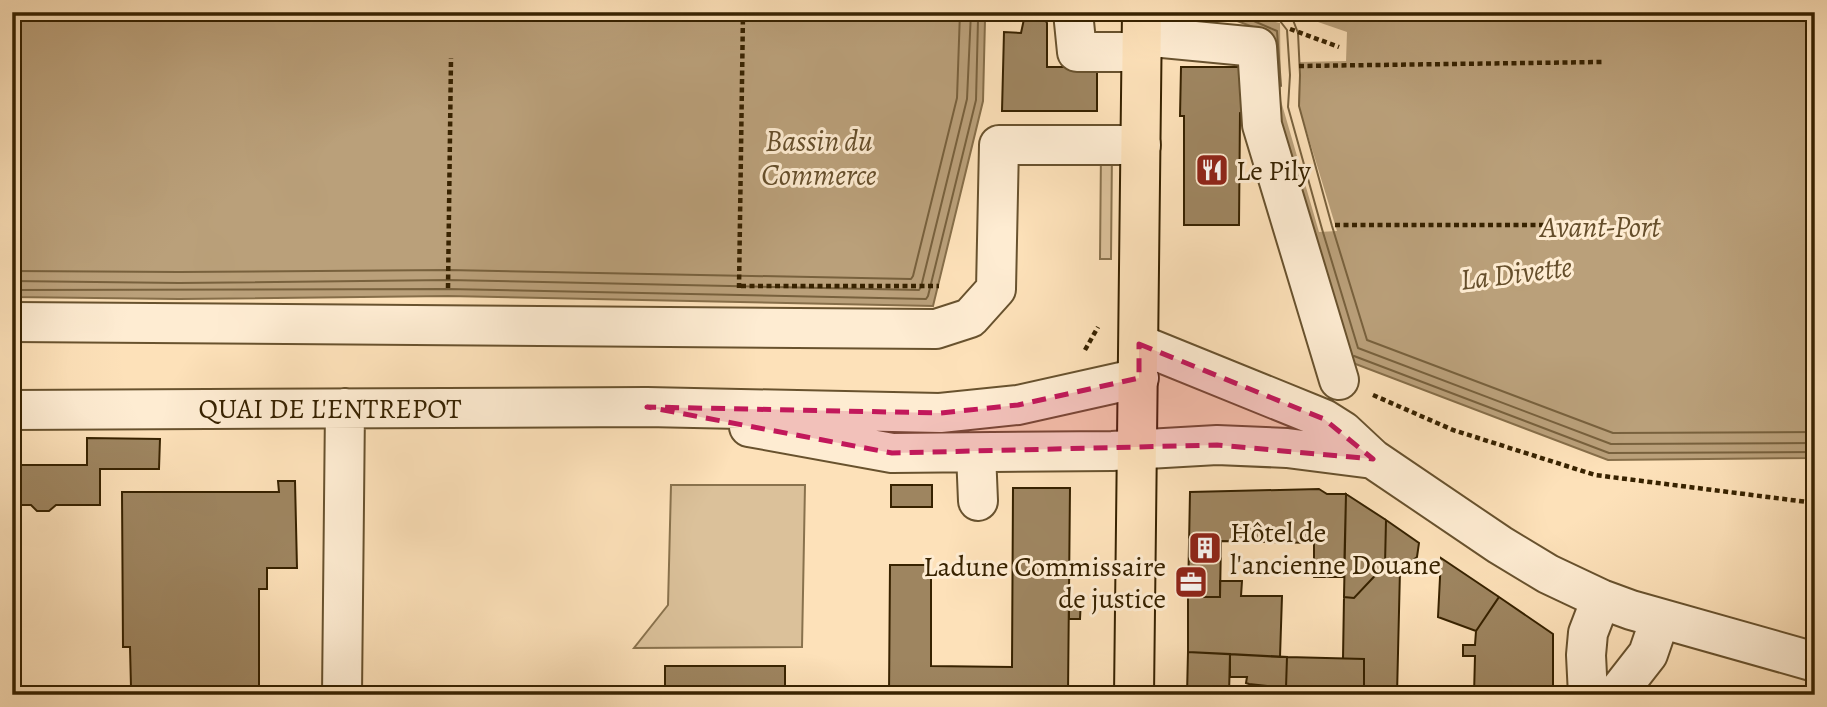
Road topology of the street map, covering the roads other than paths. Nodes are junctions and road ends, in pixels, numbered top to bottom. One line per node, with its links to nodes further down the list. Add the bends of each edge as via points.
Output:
1 (1073, 12): 2 (street, via 1077,51)
2 (1142, 34): 3 (main road); 6 (street, via 1257,47 1262,125)
3 (1141, 145): 4 (street, via 999,145 996,289 970,318 936,329); 5 (main road)
4 (12, 322)
5 (1139, 361): 7 (street, QUAI DE L'ENTREPOT, via 1018,405 940,413); 10 (main road); 12 (street, via 1324,419)
6 (1339, 380)
7 (647, 407): 8 (street, QUAI DE L'ENTREPOT); 11 (street, QUAI DE L'ENTREPOT, via 892,453)
8 (345, 408): 9 (street, QUAI DE L'ENTREPOT); 17 (street)
9 (12, 410)
10 (1138, 449): 11 (street, QUAI DE L'ENTREPOT); 12 (street, QUAI DE L'ENTREPOT, via 1217,445); 18 (main road)
11 (976, 453): 13 (street)
12 (1373, 459): 14 (street, via 1500,545)
13 (978, 501)
14 (1601, 599): 15 (street); 19 (street, via 1588,633)
15 (1660, 619): 16 (street); 20 (street, via 1648,654)
16 (1815, 662)
17 (342, 695)
18 (1134, 695)
19 (1588, 695)
20 (1616, 695)

